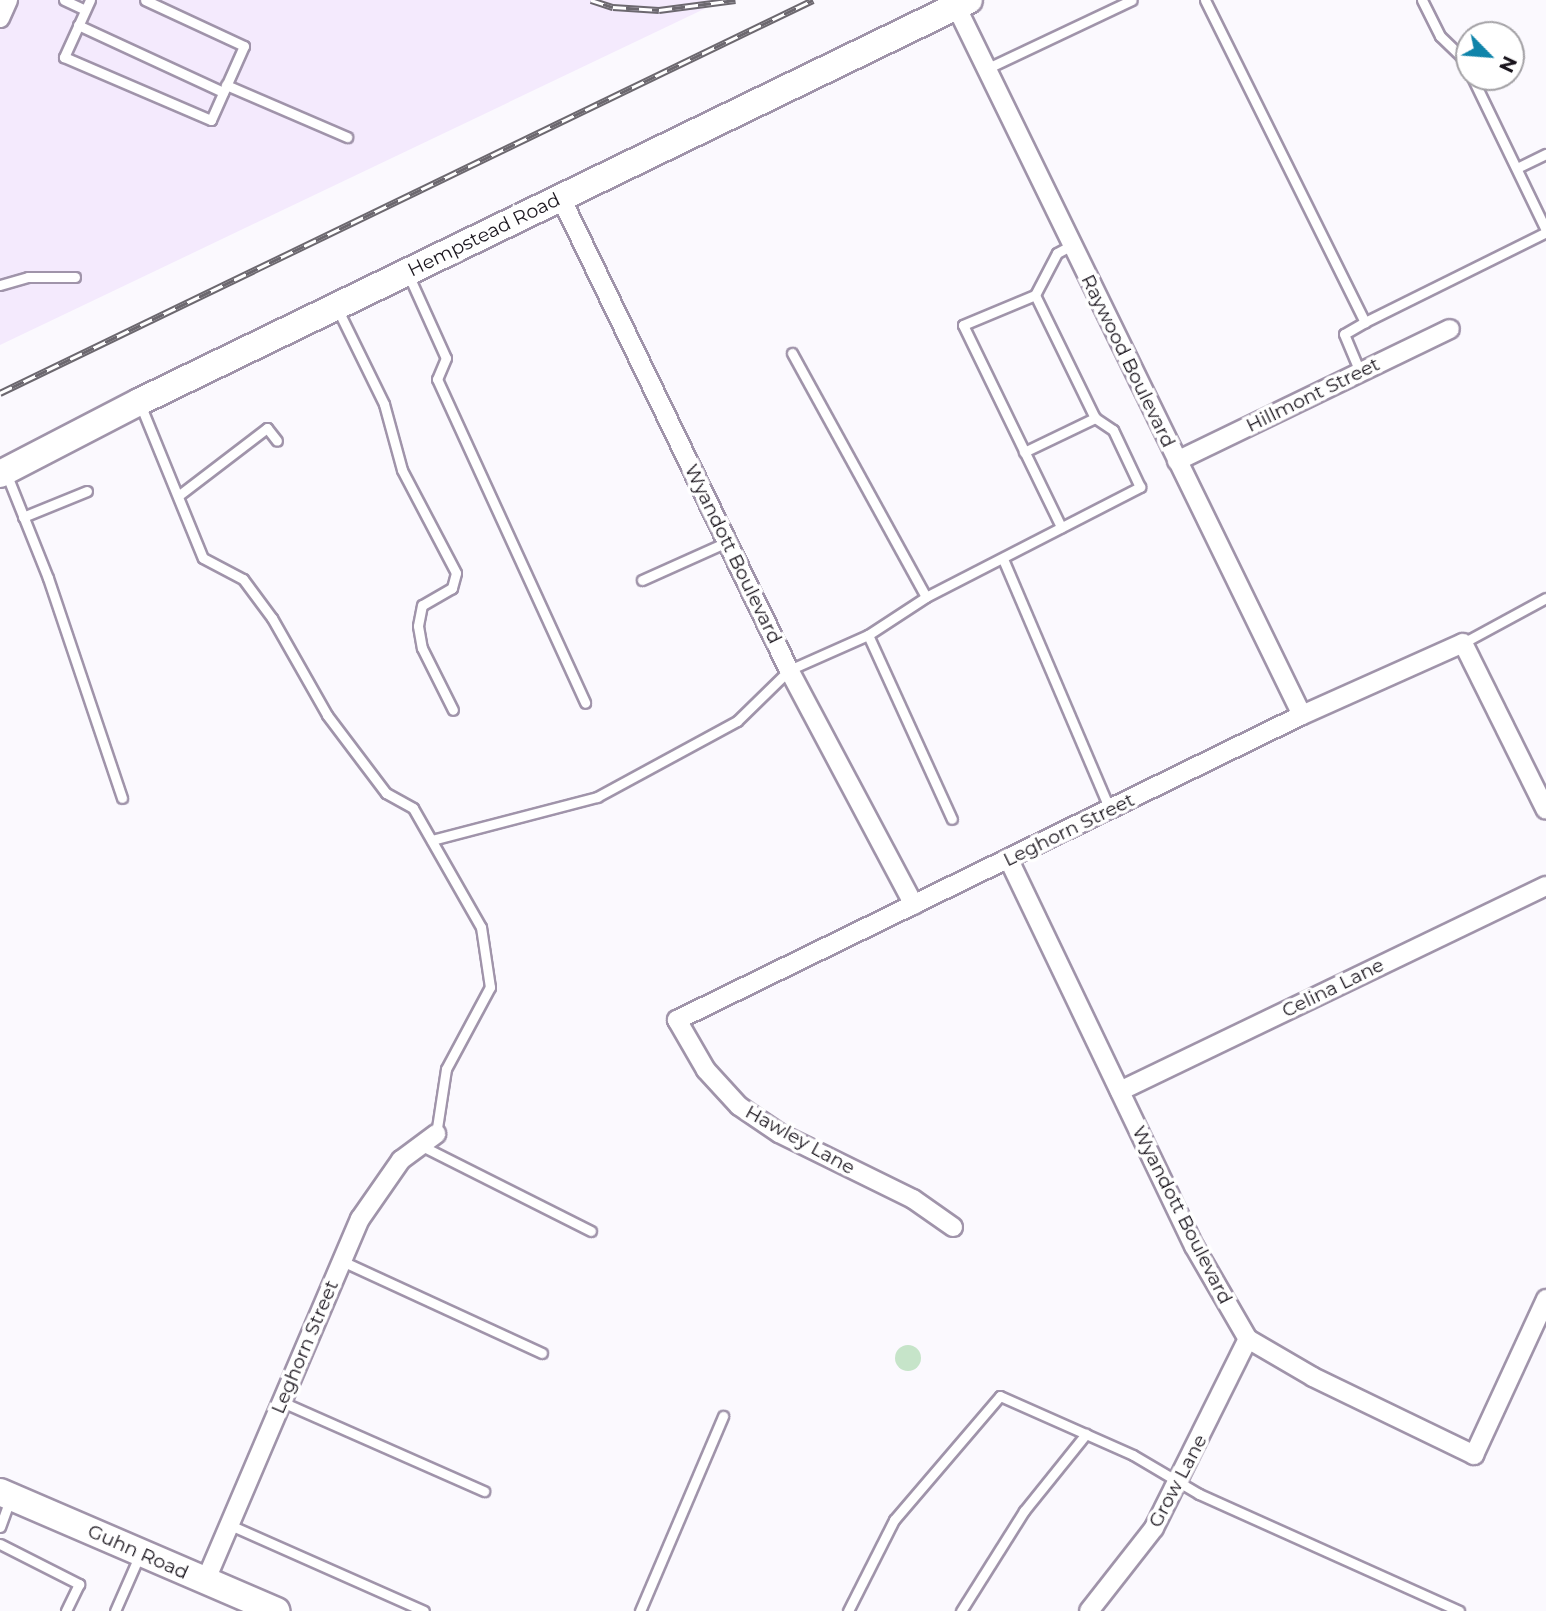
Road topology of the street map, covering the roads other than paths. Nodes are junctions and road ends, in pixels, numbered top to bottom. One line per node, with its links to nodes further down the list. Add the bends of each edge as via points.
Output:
1 (8, 0): 10 (street)
2 (64, 0): 9 (lane)
3 (90, 0): 9 (lane)
4 (145, 0): 14 (lane, via 244,46)
5 (1132, 0): 13 (lane)
6 (1205, 0): 27 (lane)
7 (1422, 0): 12 (lane, via 1440,36)
8 (963, 3): 13 (street, Raywood Boulevard); 19 (main road, Hempstead Road)
9 (85, 10): 11 (lane)
10 (0, 18)
11 (78, 25): 14 (lane); 14 (lane, via 64,57 211,120)
12 (1455, 50)
13 (986, 69): 21 (street, Raywood Boulevard)
14 (224, 89): 16 (lane)
15 (1479, 91): 18 (lane)
16 (347, 137)
17 (1546, 154): 18 (lane)
18 (1519, 167): 20 (lane)
19 (561, 198): 22 (main road, Hempstead Road); 41 (street, Wyandott Boulevard)
20 (1546, 231): 27 (lane)
21 (1072, 246): 25 (lane, via 1057,253); 35 (street, Raywood Boulevard)
22 (407, 272): 26 (main road, Hempstead Road); 49 (lane, via 446,358 437,379)
23 (75, 277): 24 (lane, via 28,278)
24 (0, 285)
25 (1035, 295): 32 (lane); 34 (lane, via 963,326)
26 (336, 306): 31 (main road, Hempstead Road); 50 (lane, via 384,404 402,470 456,573 453,587 422,605 418,626 422,648)
27 (1365, 322): 30 (lane, via 1343,334)
28 (1450, 329): 30 (street, Hillmont Street)
29 (792, 353): 44 (lane)
30 (1360, 372): 35 (street, Hillmont Street)
31 (139, 402): 36 (main road, Hempstead Road); 38 (lane)
32 (1095, 418): 34 (lane); 40 (lane, via 1113,430 1140,487)
33 (277, 441): 38 (lane, via 267,428)
34 (1024, 452): 40 (lane)
35 (1177, 461): 51 (street, Raywood Boulevard)
36 (3, 473): 39 (lane)
37 (87, 491): 39 (lane)
38 (178, 496): 56 (lane, via 203,558 243,579 327,715 386,793 413,808)
39 (23, 517): 52 (lane)
40 (1061, 527): 42 (lane)
41 (727, 542): 43 (lane); 48 (street, Wyandott Boulevard)
42 (1003, 559): 44 (lane); 53 (lane)
43 (642, 580)
44 (926, 597): 46 (lane)
45 (1546, 598): 47 (lane)
46 (868, 635): 48 (lane); 55 (lane)
47 (1463, 643): 51 (street, Leghorn Street); 54 (street)
48 (789, 670): 56 (lane, via 737,721 597,797); 59 (street, Wyandott Boulevard)
49 (585, 703)
50 (453, 710)
51 (1302, 715): 53 (street, Leghorn Street)
52 (122, 798)
53 (1110, 810): 57 (street, Leghorn Street)
54 (1546, 810)
55 (952, 819)
56 (432, 840): 62 (lane, via 481,927 490,987 446,1069)
57 (1009, 860): 59 (street, Leghorn Street); 61 (street, Wyandott Boulevard)
58 (1546, 886): 61 (street, Celina Lane)
59 (914, 905): 60 (street, Leghorn Street)
60 (677, 1020): 64 (street, Hawley Lane, via 706,1070 739,1107 779,1133 913,1199)
61 (1119, 1091): 68 (street, Wyandott Boulevard, via 1194,1246)
62 (436, 1134): 63 (street, Leghorn Street)
63 (422, 1146): 65 (lane); 66 (street, Leghorn Street, via 401,1160 380,1190 360,1219)
64 (953, 1227)
65 (591, 1231)
66 (342, 1261): 69 (lane); 70 (street, Leghorn Street)
67 (1546, 1299): 68 (street, Wyandott Boulevard, via 1474,1455 1313,1377)
68 (1248, 1339): 73 (street, Grow Lane)
69 (542, 1353)
70 (282, 1402): 74 (lane); 76 (street, Leghorn Street)
71 (723, 1416): 85 (lane)
72 (1086, 1434): 73 (lane); 86 (lane, via 1000,1396 894,1520); 87 (lane, via 1024,1511)
73 (1181, 1481): 88 (street, Grow Lane, via 1154,1528); 89 (lane, via 1199,1494)
74 (484, 1491)
75 (5, 1494): 77 (lane); 79 (main road, Guhn Road)
76 (230, 1525): 80 (street, Leghorn Street); 84 (lane)
77 (0, 1527)
78 (0, 1544): 82 (lane, via 79,1584)
79 (140, 1553): 80 (main road, Guhn Road); 83 (lane)
80 (205, 1582): 81 (main road, Guhn Road)
81 (259, 1608)
82 (66, 1611)
83 (115, 1611)
84 (424, 1611)
85 (640, 1611)
86 (848, 1611)
87 (961, 1611)
88 (1089, 1611)
89 (1459, 1611)

